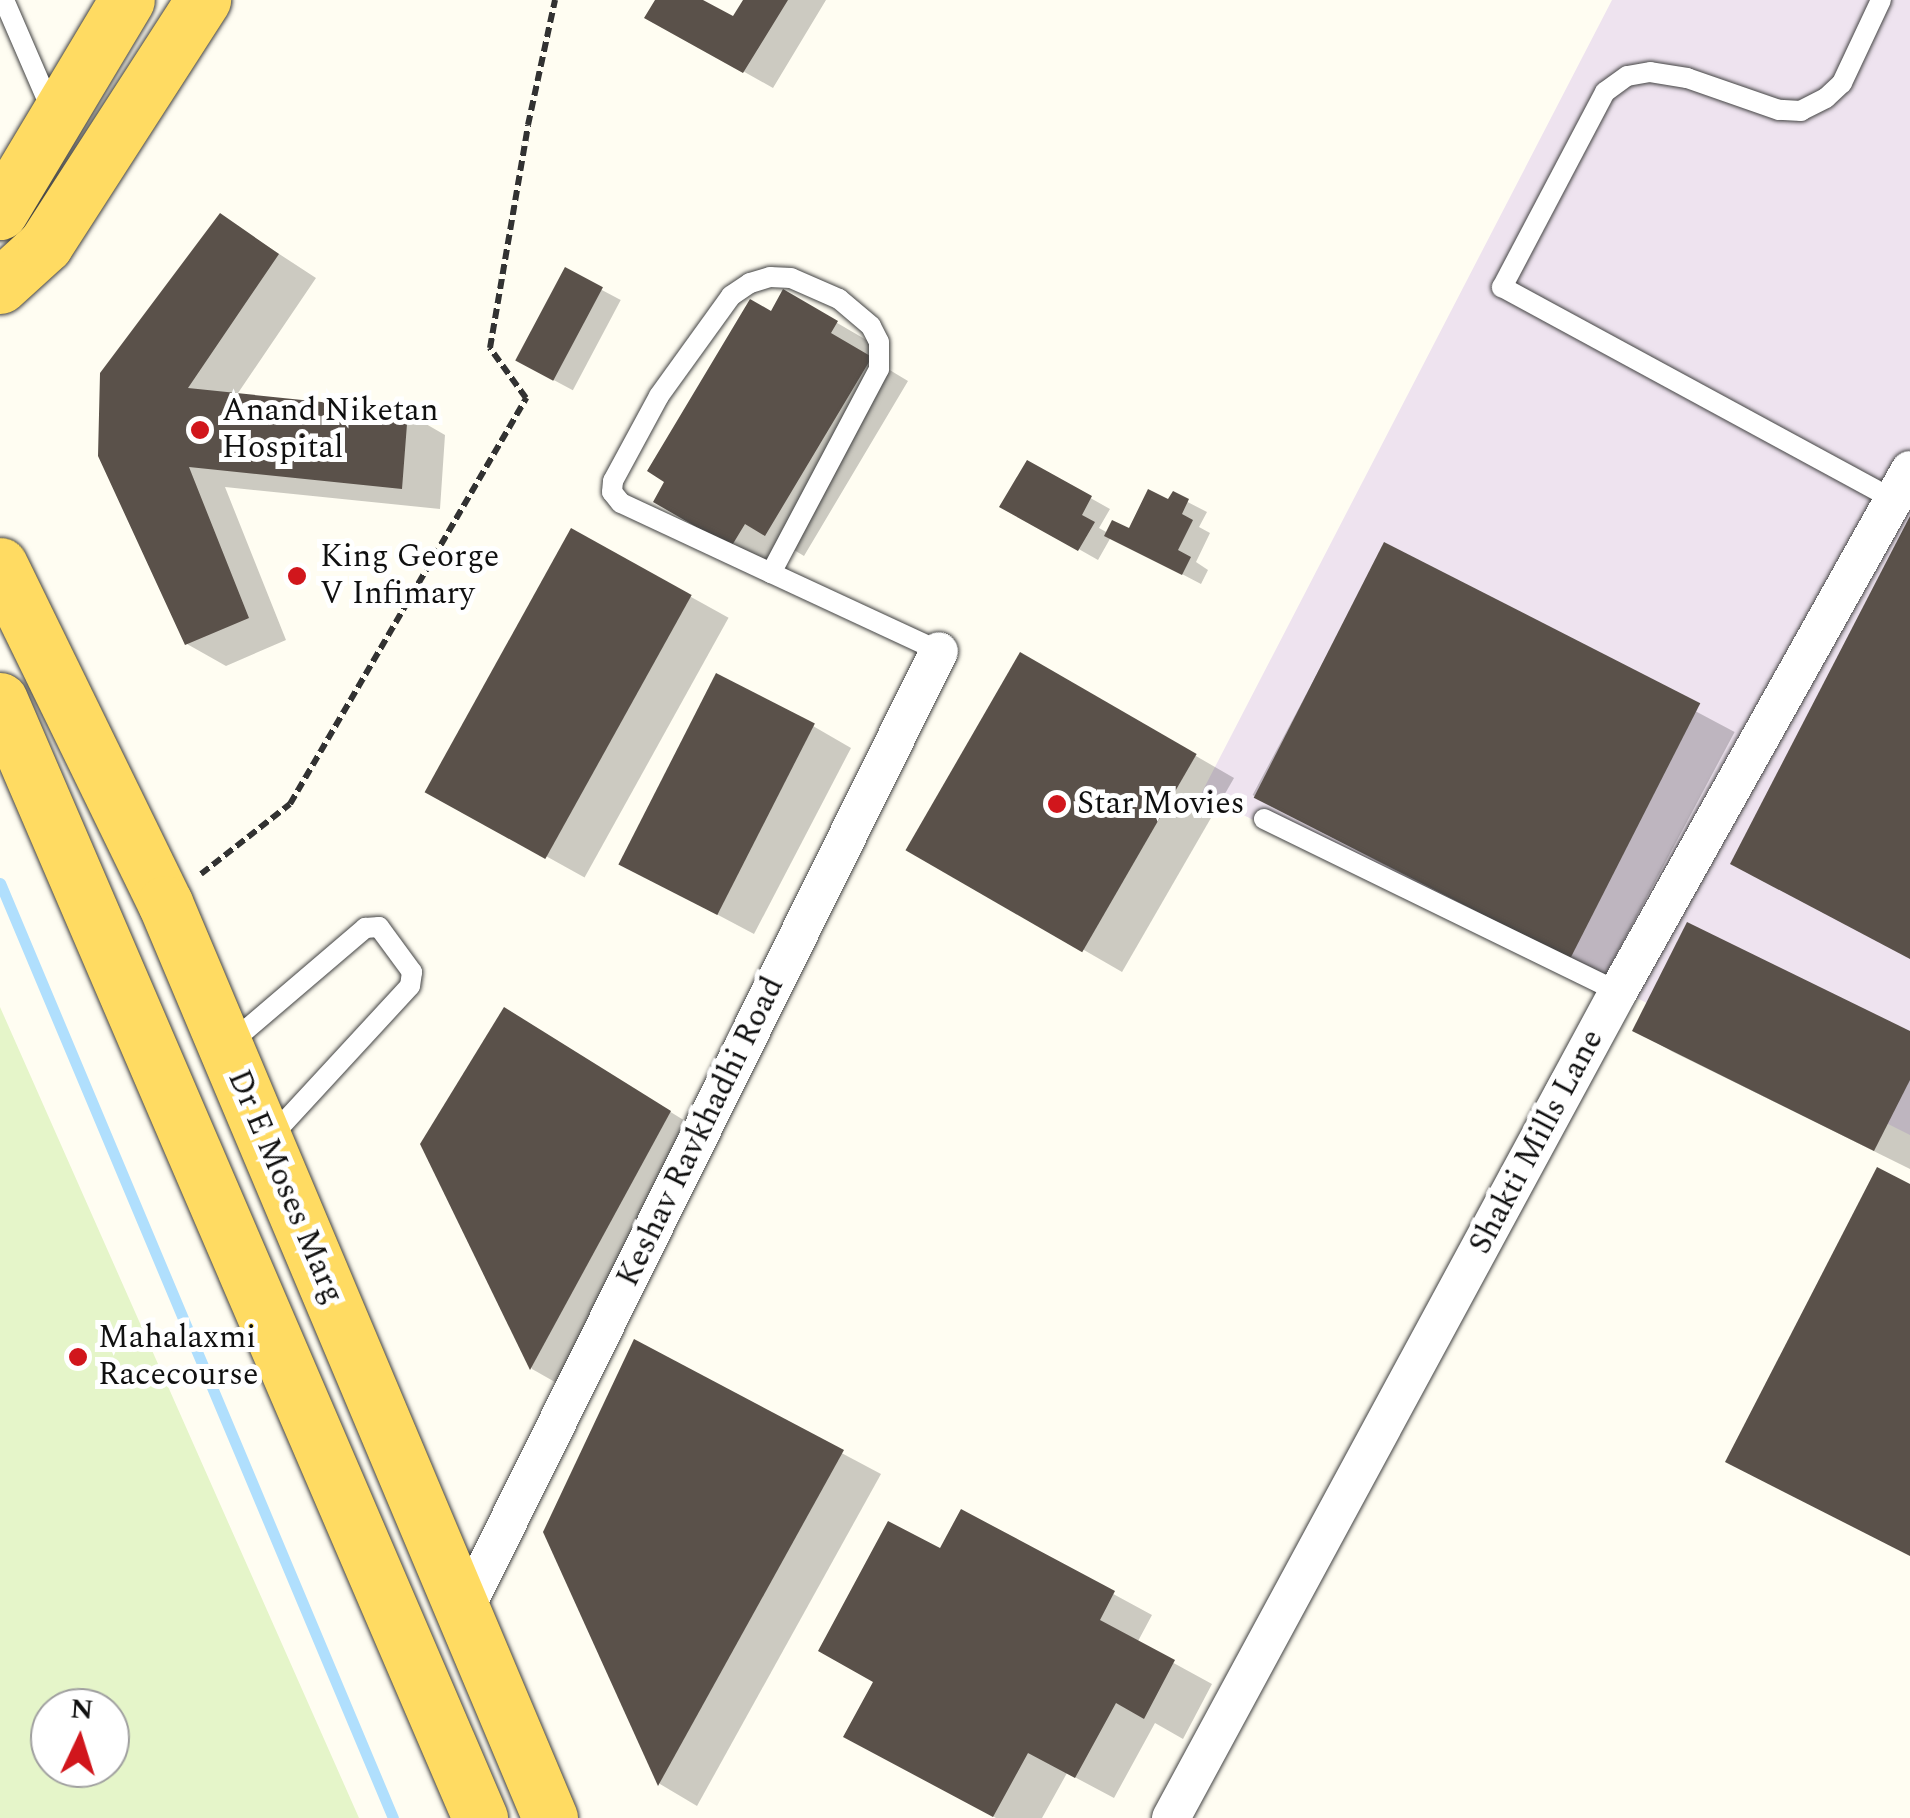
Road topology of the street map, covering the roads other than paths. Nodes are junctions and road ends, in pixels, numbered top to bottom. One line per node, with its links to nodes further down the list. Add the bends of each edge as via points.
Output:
1 (4, 0): 6 (lane)
2 (203, 0): 5 (main road)
3 (1881, 0): 9 (lane, via 1842,83 1801,111 1650,72 1627,76 1605,92 1502,287)
4 (120, 13): 5 (main road); 6 (main road)
5 (169, 56): 8 (main road, via 45,245)
6 (30, 152): 7 (main road)
7 (0, 212)
8 (0, 286)
9 (1902, 485): 17 (street, Shakti Mills Lane)
10 (0, 565): 15 (main road, Dr E Moses Marg)
11 (771, 574): 11 (lane, via 621,503 612,492 659,396 731,296 770,277 791,278 839,299 872,326 879,342 879,369); 12 (lane)
12 (939, 652): 20 (street, Keshav Ravkhadhi Road)
13 (0, 700): 16 (main road, Dr E Moses Marg)
14 (1264, 819): 17 (lane)
15 (169, 912): 16 (main road); 18 (main road, Dr E Moses Marg)
16 (109, 946): 21 (main road, Dr E Moses Marg)
17 (1618, 992): 23 (street, Shakti Mills Lane)
18 (226, 1047): 19 (main road, Dr E Moses Marg); 19 (lane, via 365,928 379,928 412,972 410,986)
19 (266, 1142): 20 (main road, Dr E Moses Marg)
20 (463, 1613): 22 (main road, Dr E Moses Marg)
21 (480, 1818)
22 (550, 1818)
23 (1171, 1818)

